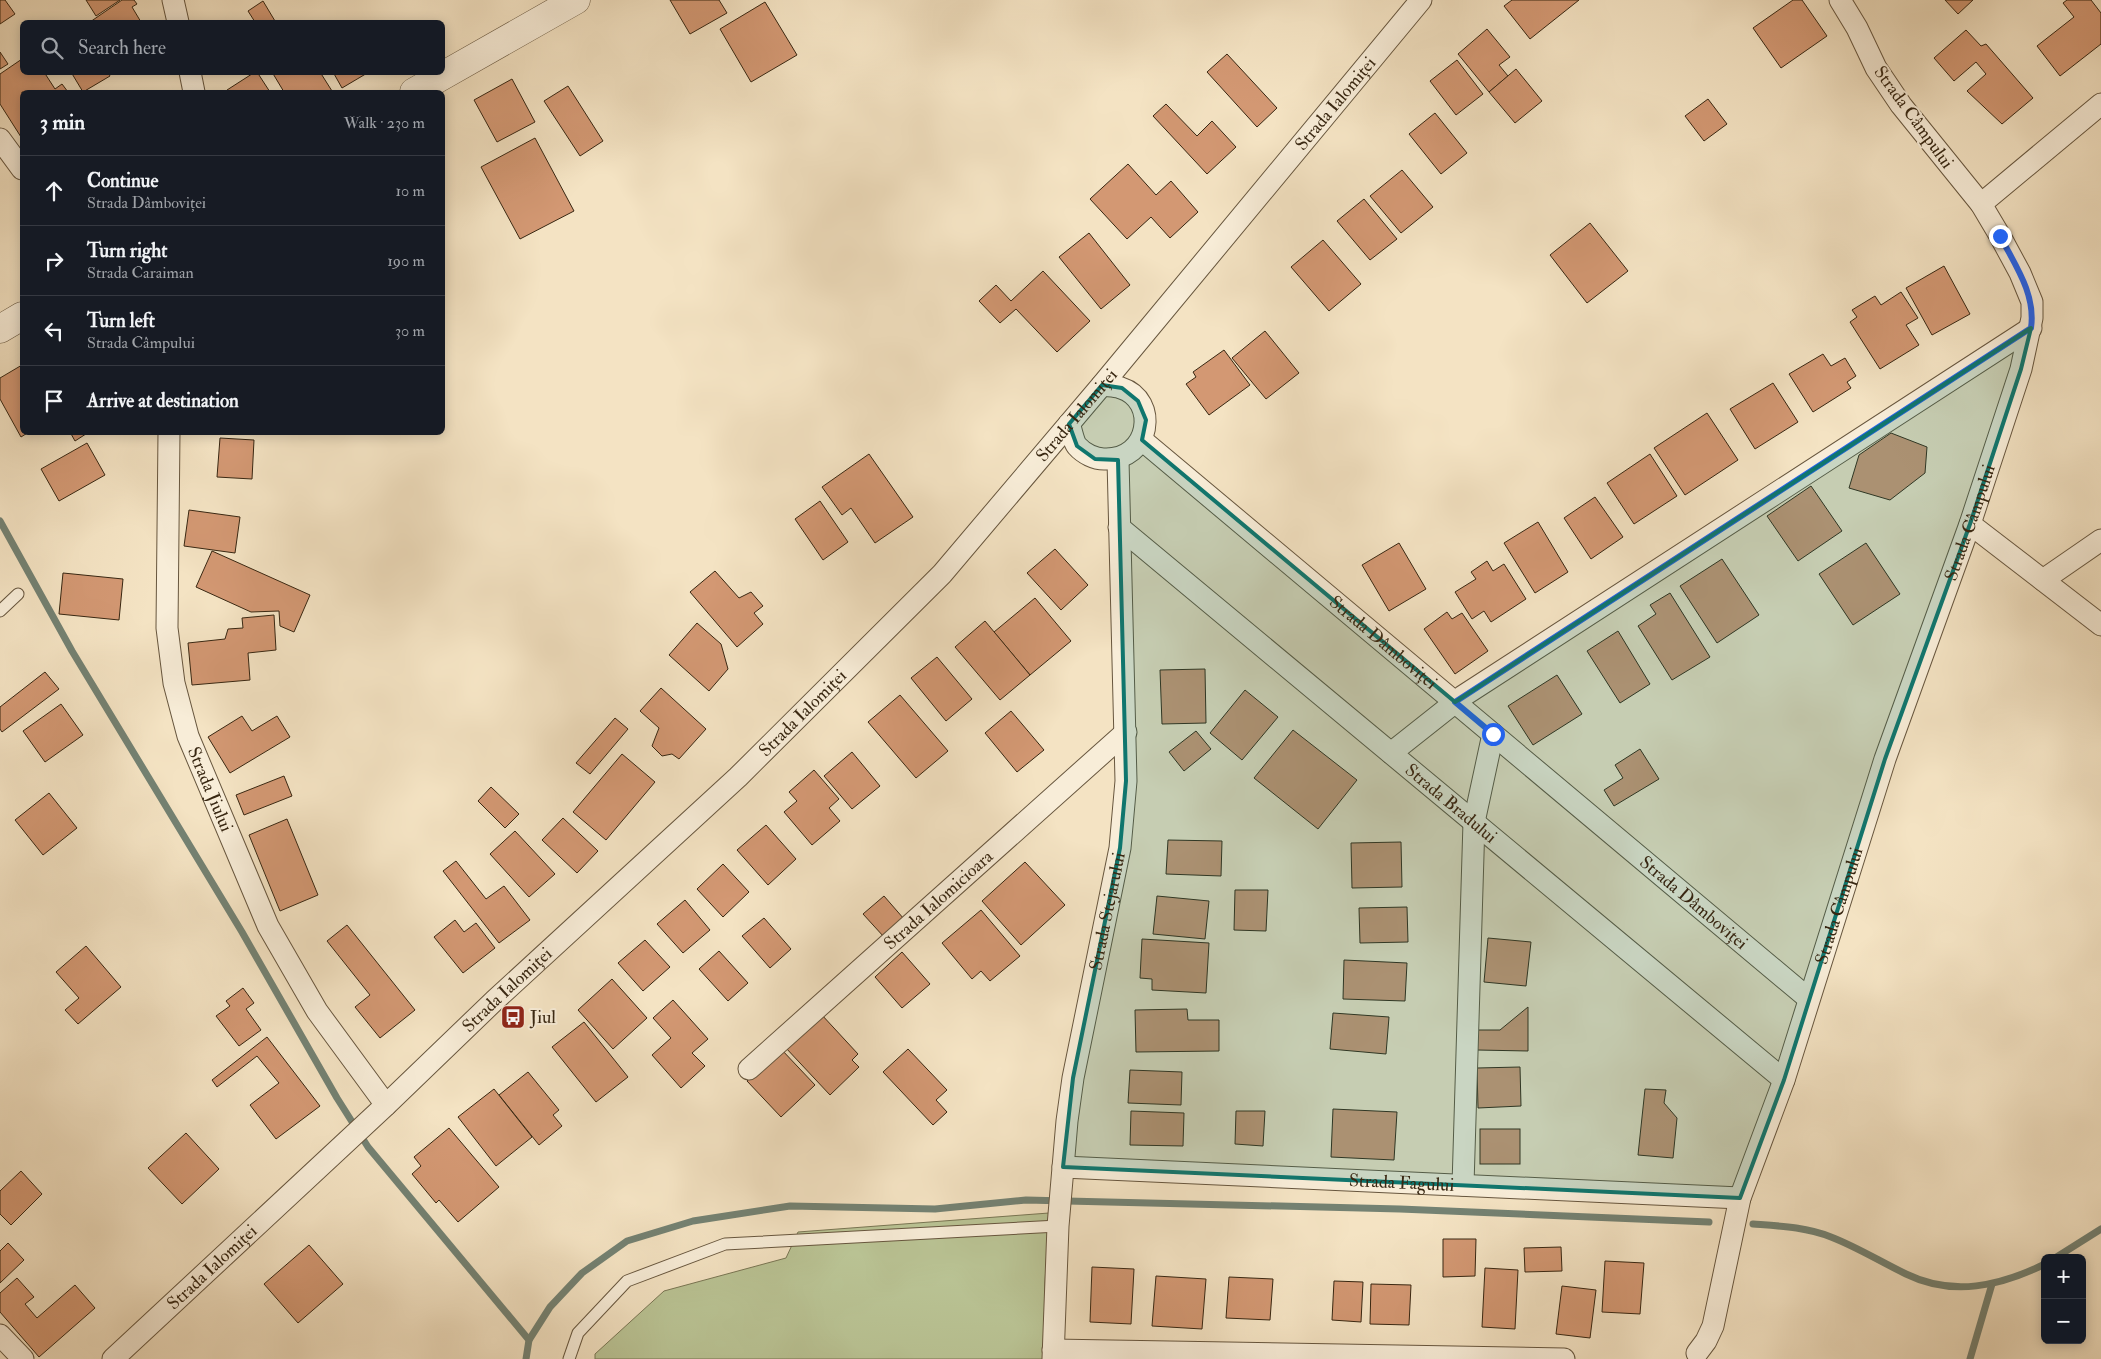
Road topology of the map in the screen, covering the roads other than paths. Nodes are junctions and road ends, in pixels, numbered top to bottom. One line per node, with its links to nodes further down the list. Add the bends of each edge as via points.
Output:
1 (173, 0): 5 (street)
2 (576, 0): 6 (street)
3 (1421, 0): 18 (street, Strada Ialomiței)
4 (1840, 0): 14 (street, Strada Câmpului, via 1876,68 1901,105)
5 (178, 20)
6 (445, 74)
7 (191, 75): 9 (street)
8 (444, 75): 10 (street)
9 (194, 90)
10 (418, 90)
11 (2101, 104): 14 (street)
12 (0, 139): 13 (street)
13 (20, 166)
14 (1981, 204): 16 (street, Strada Câmpului, via 2032,302)
15 (20, 317): 17 (street)
16 (2031, 328): 23 (street, Strada Câmpului, via 2021,369); 30 (street)
17 (0, 329)
18 (1102, 385): 19 (street, Strada Ialomiței); 21 (street, via 1122,388 1138,401 1146,420)
19 (1070, 424): 22 (street, via 1077,446 1095,459); 38 (street, Strada Ialomiței, via 942,574 884,634 738,777)
20 (169, 435): 38 (street, Strada Jiului, via 167,628 174,683 188,736 268,926 317,1011)
21 (1142, 440): 22 (street, via 1132,452); 30 (street, Strada Dâmboviței)
22 (1118, 460): 24 (street, Strada Stejarului)
23 (1970, 524): 26 (street); 35 (street, Strada Câmpului, via 1885,759)
24 (1119, 527): 31 (street, Strada Stejarului); 33 (street, Strada Bradului)
25 (2101, 540): 26 (street)
26 (2043, 580): 29 (street)
27 (18, 594): 28 (lane)
28 (0, 611)
29 (2101, 625)
30 (1455, 702): 32 (street, Strada Dâmboviței); 33 (street)
31 (1126, 732): 36 (street, Strada Ialomicioara); 39 (street, Strada Stejarului, via 1126,781 1120,848 1073,1078)
32 (1493, 734): 34 (street); 35 (street, Strada Dâmboviței)
33 (1391, 753): 34 (street, Strada Bradului)
34 (1474, 822): 37 (street, Strada Bradului); 40 (street)
35 (1809, 999): 37 (street, Strada Câmpului)
36 (749, 1068)
37 (1784, 1080): 41 (street, Strada Câmpului)
38 (386, 1105): 47 (street, Strada Ialomiței)
39 (1063, 1175): 40 (street, Strada Fagului); 42 (street, Strada Stejarului)
40 (1463, 1185): 41 (street, Strada Fagului)
41 (1740, 1198): 45 (street, Strada Câmpului, via 1713,1326)
42 (1059, 1220): 44 (street, Strada Stejarului); 48 (lane, via 725,1244 627,1280 578,1333)
43 (0, 1335): 46 (street)
44 (1053, 1355): 49 (street)
45 (1694, 1357)
46 (23, 1359)
47 (113, 1359)
48 (569, 1359)
49 (1564, 1359)

